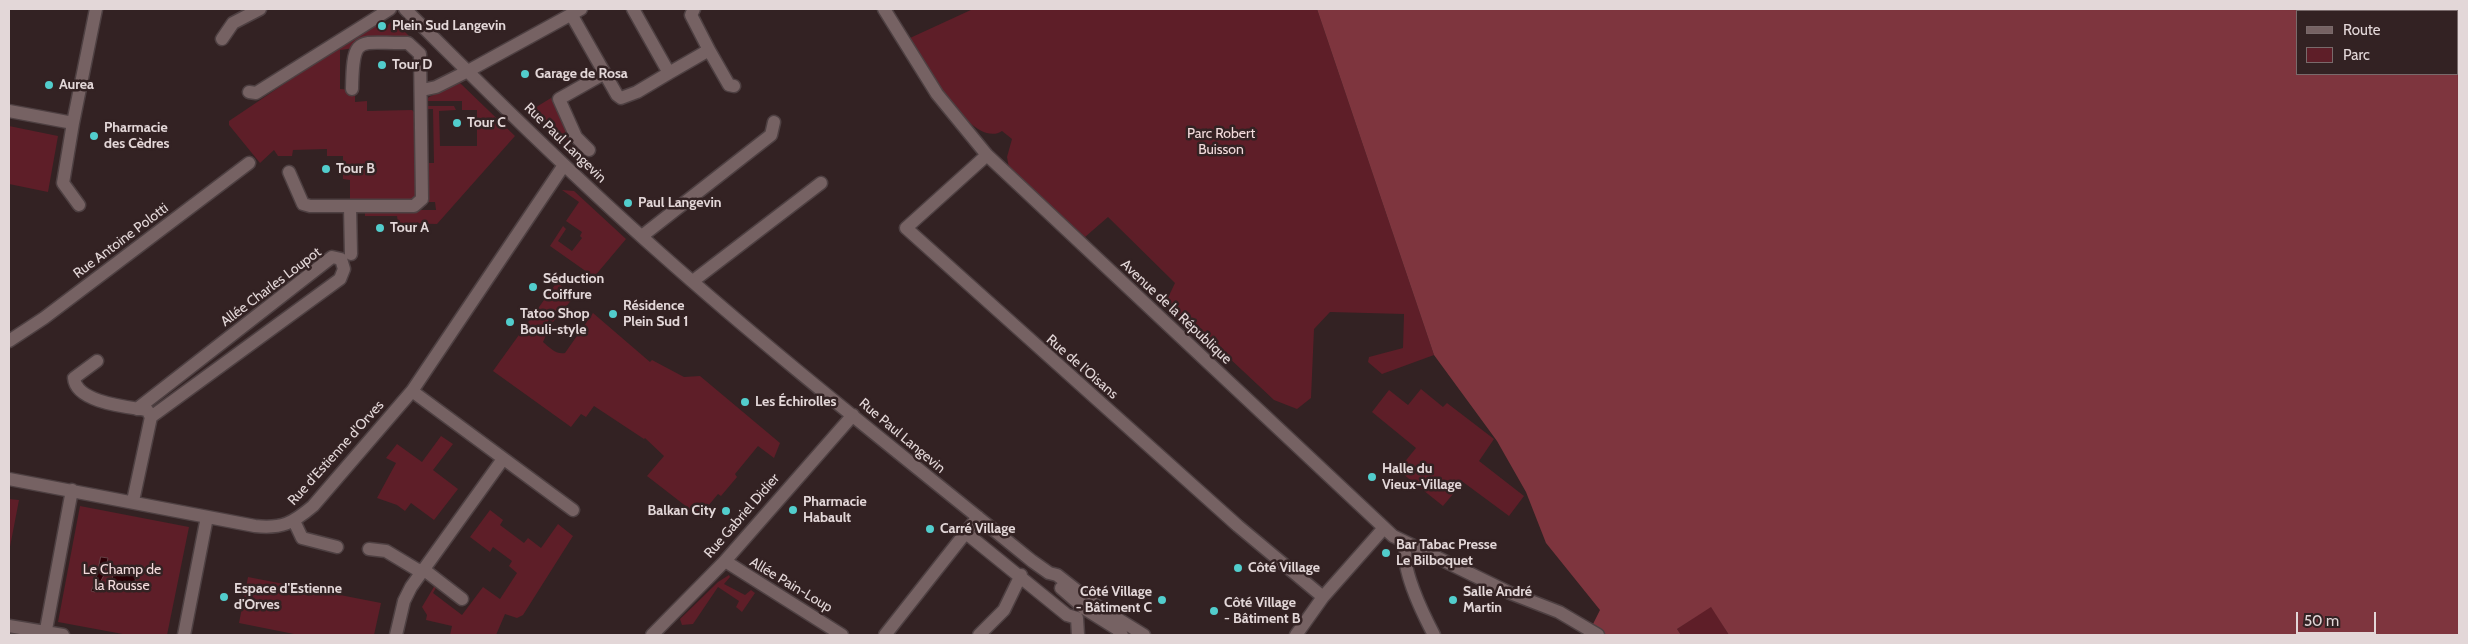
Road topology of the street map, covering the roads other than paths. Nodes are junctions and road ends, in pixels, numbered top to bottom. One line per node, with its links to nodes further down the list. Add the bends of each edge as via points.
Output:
1 (96, 9): 20 (street)
2 (260, 9): 9 (street, via 233,23)
3 (390, 9): 17 (street, via 256,93)
4 (405, 9): 11 (street, Rue Paul Langevin)
5 (633, 9): 13 (street)
6 (694, 9): 10 (street, via 691,15)
7 (884, 9): 22 (street, Avenue de la République, via 938,94)
8 (576, 12): 11 (street); 12 (street)
9 (222, 38)
10 (709, 50): 13 (street); 14 (street, via 729,85)
11 (468, 71): 16 (street, via 436,87); 24 (street, Rue Paul Langevin)
12 (605, 73): 13 (street, via 617,95 625,98); 21 (street, via 559,99 576,137)
13 (669, 73)
14 (734, 86)
15 (352, 89): 16 (street, via 356,49 365,43 408,43 420,54)
16 (422, 90): 28 (street, via 422,199 414,206)
17 (249, 92)
18 (9, 111): 20 (street)
19 (774, 122): 29 (street, via 771,135)
20 (73, 123): 27 (street, via 63,183)
21 (589, 150)
22 (987, 155): 46 (street, Avenue de la République); 54 (street, Rue de l'Oisans, via 906,228 1238,526)
23 (249, 163): 32 (street, Rue Antoine Polotti)
24 (564, 165): 29 (street, Rue Paul Langevin); 34 (street, Rue d'Estienne d'Orves)
25 (289, 172): 28 (street, via 303,204)
26 (820, 183): 31 (street)
27 (79, 204)
28 (350, 207): 30 (street)
29 (642, 236): 31 (street, Rue Paul Langevin)
30 (350, 254)
31 (693, 281): 36 (street, Rue Paul Langevin)
32 (9, 341)
33 (97, 361): 35 (street, via 74,378 74,383 95,400)
34 (412, 391): 38 (street); 45 (street, Rue d'Estienne d'Orves, via 313,506)
35 (137, 409): 37 (street, via 147,410); 37 (street, Allée Charles Loupot, via 332,257 341,259 344,269 340,279)
36 (853, 415): 44 (street, Rue Paul Langevin); 51 (street, Rue Gabriel Didier)
37 (151, 417): 41 (street)
38 (503, 459): 42 (street); 52 (street)
39 (9, 479): 40 (street, Rue d'Estienne d'Orves)
40 (72, 490): 41 (street, Rue d'Estienne d'Orves); 58 (street)
41 (133, 501): 43 (street, Rue d'Estienne d'Orves)
42 (573, 510)
43 (207, 517): 45 (street, Rue d'Estienne d'Orves, via 267,527); 60 (street)
44 (978, 517): 47 (street); 56 (street, Rue Paul Langevin, via 1049,573 1054,583)
45 (294, 522): 49 (street, via 302,538)
46 (1384, 528): 48 (street, Avenue de la République); 54 (street)
47 (966, 532): 53 (street); 64 (street)
48 (1407, 544): 70 (street, via 1404,554 1416,596); 71 (street, Avenue de la République, via 1510,593 1559,612)
49 (337, 547)
50 (369, 548): 52 (street, via 386,550)
51 (724, 561): 62 (street, Rue Gabriel Didier); 63 (street, Allée Pain-Loup)
52 (421, 571): 55 (street, via 427,572); 61 (street, via 404,601)
53 (1021, 575): 56 (street, via 1067,615); 65 (street, via 1004,610)
54 (1323, 596): 69 (street)
55 (462, 599)
56 (1085, 610): 66 (street); 67 (street, Rue Paul Langevin); 68 (street, Rue Paul Langevin)
57 (11, 629): 58 (street)
58 (45, 634): 59 (street)
59 (63, 635)
60 (184, 635)
61 (396, 635)
62 (652, 635)
63 (842, 635)
64 (885, 635)
65 (979, 635)
66 (1078, 635)
67 (1122, 635)
68 (1144, 635)
69 (1296, 635)
70 (1434, 635)
71 (1598, 635)

